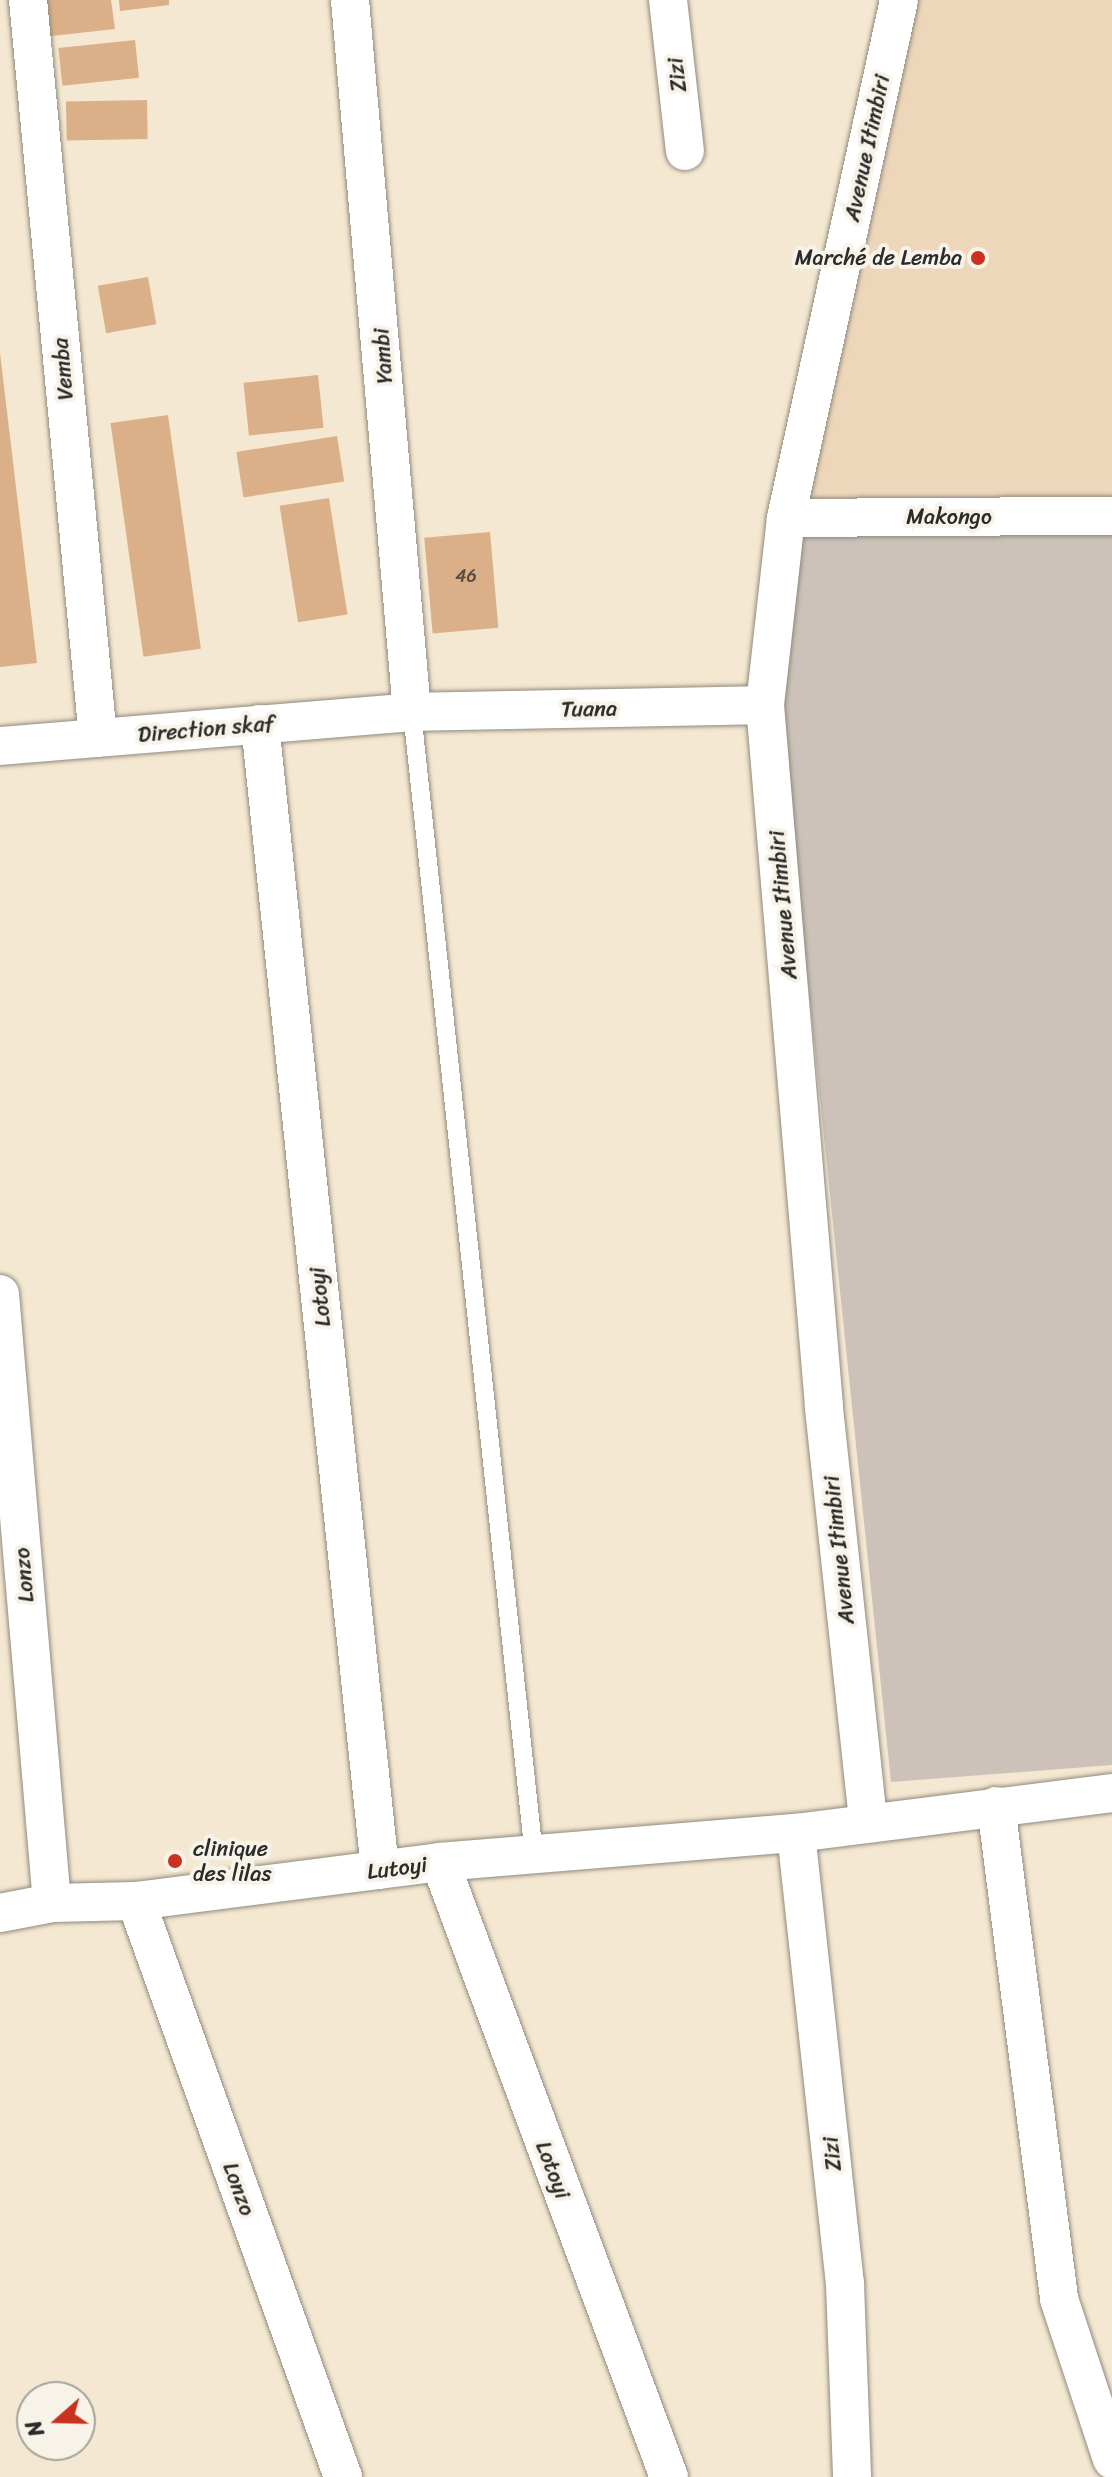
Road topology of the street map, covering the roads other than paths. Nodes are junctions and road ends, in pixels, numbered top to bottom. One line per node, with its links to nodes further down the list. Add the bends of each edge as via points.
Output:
1 (28, 0): 11 (street, Vemba)
2 (350, 0): 9 (street, Yambi)
3 (668, 0): 5 (street, Zizi)
4 (897, 2): 7 (street, Avenue Itimbiri)
5 (685, 151)
6 (1112, 516): 7 (street, Makongo)
7 (786, 518): 8 (street, Avenue Itimbiri)
8 (765, 705): 9 (street, Tuana); 17 (street, Avenue Itimbiri, via 824,1406)
9 (412, 712): 10 (street, Direction skaf); 19 (lane)
10 (260, 724): 11 (street, Direction skaf); 21 (street, Lotoyi)
11 (98, 738): 12 (street, Direction skaf)
12 (0, 746)
13 (0, 1294): 14 (street, Lonzo)
14 (7, 1458): 23 (street, Lonzo)
15 (1112, 1793): 16 (street, Lutoyi)
16 (996, 1806): 17 (street, Lutoyi); 25 (street, via 1059,2299)
17 (868, 1820): 18 (street, Lutoyi)
18 (796, 1833): 19 (street, Lutoyi); 28 (street, Zizi, via 845,2284)
19 (534, 1855): 20 (street, Lutoyi)
20 (440, 1862): 21 (street, Lutoyi); 27 (street, Lotoyi)
21 (380, 1870): 22 (street, Lutoyi)
22 (136, 1901): 23 (street, Lutoyi); 26 (street, Lonzo)
23 (52, 1903): 24 (street, Lutoyi)
24 (0, 1913)
25 (1112, 2459)
26 (343, 2477)
27 (669, 2477)
28 (852, 2477)

